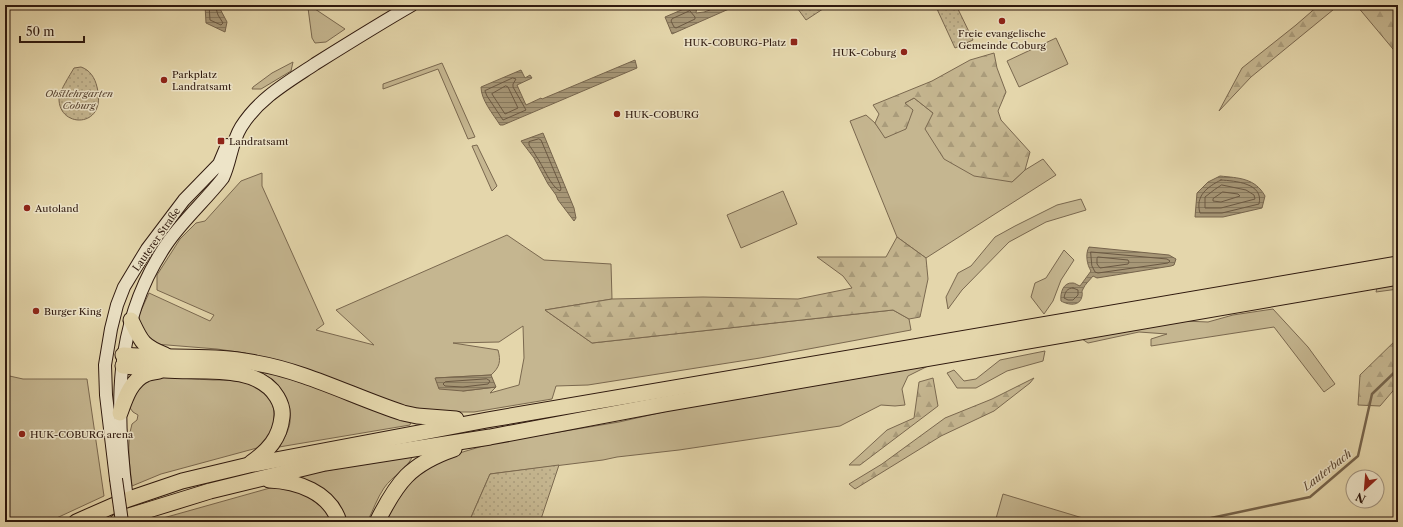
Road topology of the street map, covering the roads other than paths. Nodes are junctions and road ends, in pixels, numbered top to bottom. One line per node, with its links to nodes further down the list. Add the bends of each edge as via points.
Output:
1 (412, 5): 2 (street, Lauterer Straße, via 293,78 269,96 255,107)
2 (234, 140): 5 (street, Lauterer Straße, via 228,168 223,178 166,245 145,284); 12 (street, Lauterer Straße, via 227,146 219,164 184,200 146,249 117,305 105,365 106,395)
3 (1398, 264): 9 (highway)
4 (1398, 277): 10 (highway)
5 (131, 320): 6 (street, Lauterer Straße); 7 (highway, via 141,340)
6 (123, 361): 7 (highway, via 142,367); 8 (street, Lauterer Straße)
7 (168, 364): 8 (highway, via 138,379 130,389); 9 (highway, via 233,359 258,363 311,378 382,406 417,416); 11 (highway, via 240,374 262,381 273,390 283,414 281,427 277,438 264,453)
8 (120, 413): 12 (street, Lauterer Straße)
9 (487, 420): 11 (highway)
10 (490, 436): 13 (highway, via 325,463); 19 (highway, via 438,455 418,466 395,489)
11 (248, 464): 14 (highway, via 126,500)
12 (120, 479): 16 (street, Lauterer Straße, bridge); 17 (street, Lauterer Straße)
13 (254, 480): 15 (highway, via 167,504); 18 (highway, via 292,483 310,489 331,505)
14 (76, 522)
15 (117, 522)
16 (122, 522)
17 (130, 522)
18 (340, 522)
19 (377, 522)

